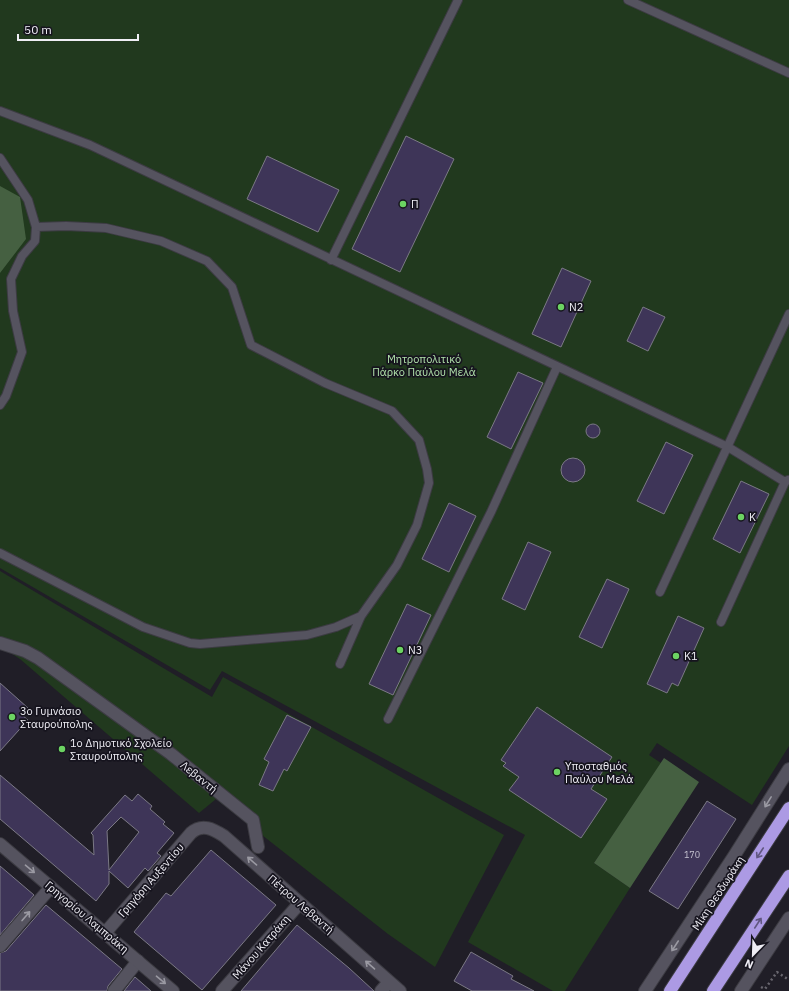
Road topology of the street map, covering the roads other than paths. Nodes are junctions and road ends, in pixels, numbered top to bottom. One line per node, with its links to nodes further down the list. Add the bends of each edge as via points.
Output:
1 (458, 0): 7 (lane)
2 (628, 0): 3 (lane)
3 (789, 73)
4 (0, 111): 7 (lane, via 90,145)
5 (0, 158): 6 (lane, via 28,200)
6 (36, 227): 10 (lane, via 34,241 22,256 11,279 13,312 22,352 6,396); 15 (lane, via 106,228 161,241 207,261 232,287 251,345 325,384 392,411 419,440 430,482 417,525 397,565)
7 (331, 260): 9 (lane)
8 (789, 314): 11 (lane)
9 (557, 367): 11 (lane); 19 (lane, via 491,512)
10 (0, 405)
11 (728, 447): 12 (lane); 14 (lane)
12 (787, 481): 16 (lane)
13 (0, 553): 15 (lane, via 143,627 200,644 308,634 336,627)
14 (660, 592)
15 (361, 616): 18 (lane)
16 (721, 622)
17 (0, 642): 24 (street, Λεβαντή, via 38,658 172,754 253,820)
18 (340, 664)
19 (388, 719)
20 (789, 769): 38 (street, one-way to 38)
21 (789, 808): 39 (highway, Μίκη Θεοδωράκη, one-way to 39)
22 (198, 828): 27 (street, Πέτρου Λεβαντή, one-way to 22, via 224,836 206,827); 29 (street, Γρηγόρη Αυξεντίου)
23 (0, 844): 26 (street, Γρηγορίου Λαμπράκη, one-way to 26)
24 (258, 847)
25 (789, 876): 40 (highway, one-way to 25)
26 (51, 887): 29 (street, Γρηγορίου Λαμπράκη); 30 (street, one-way to 26)
27 (300, 903): 32 (street, Πέτρου Λεβαντή, one-way to 27); 35 (street, Μάνου Κατράκη)
28 (789, 918): 41 (street)
29 (105, 933): 31 (street, Γρηγορίου Λαμπράκη)
30 (0, 946)
31 (138, 961): 33 (street); 34 (street, Γρηγορίου Λαμπράκη, one-way to 34)
32 (389, 982): 36 (street); 37 (street, Πέτρου Λεβαντή)
33 (114, 991)
34 (173, 991)
35 (222, 991)
36 (381, 991)
37 (400, 991)
38 (645, 991)
39 (670, 991)
40 (713, 991)
41 (741, 991)

